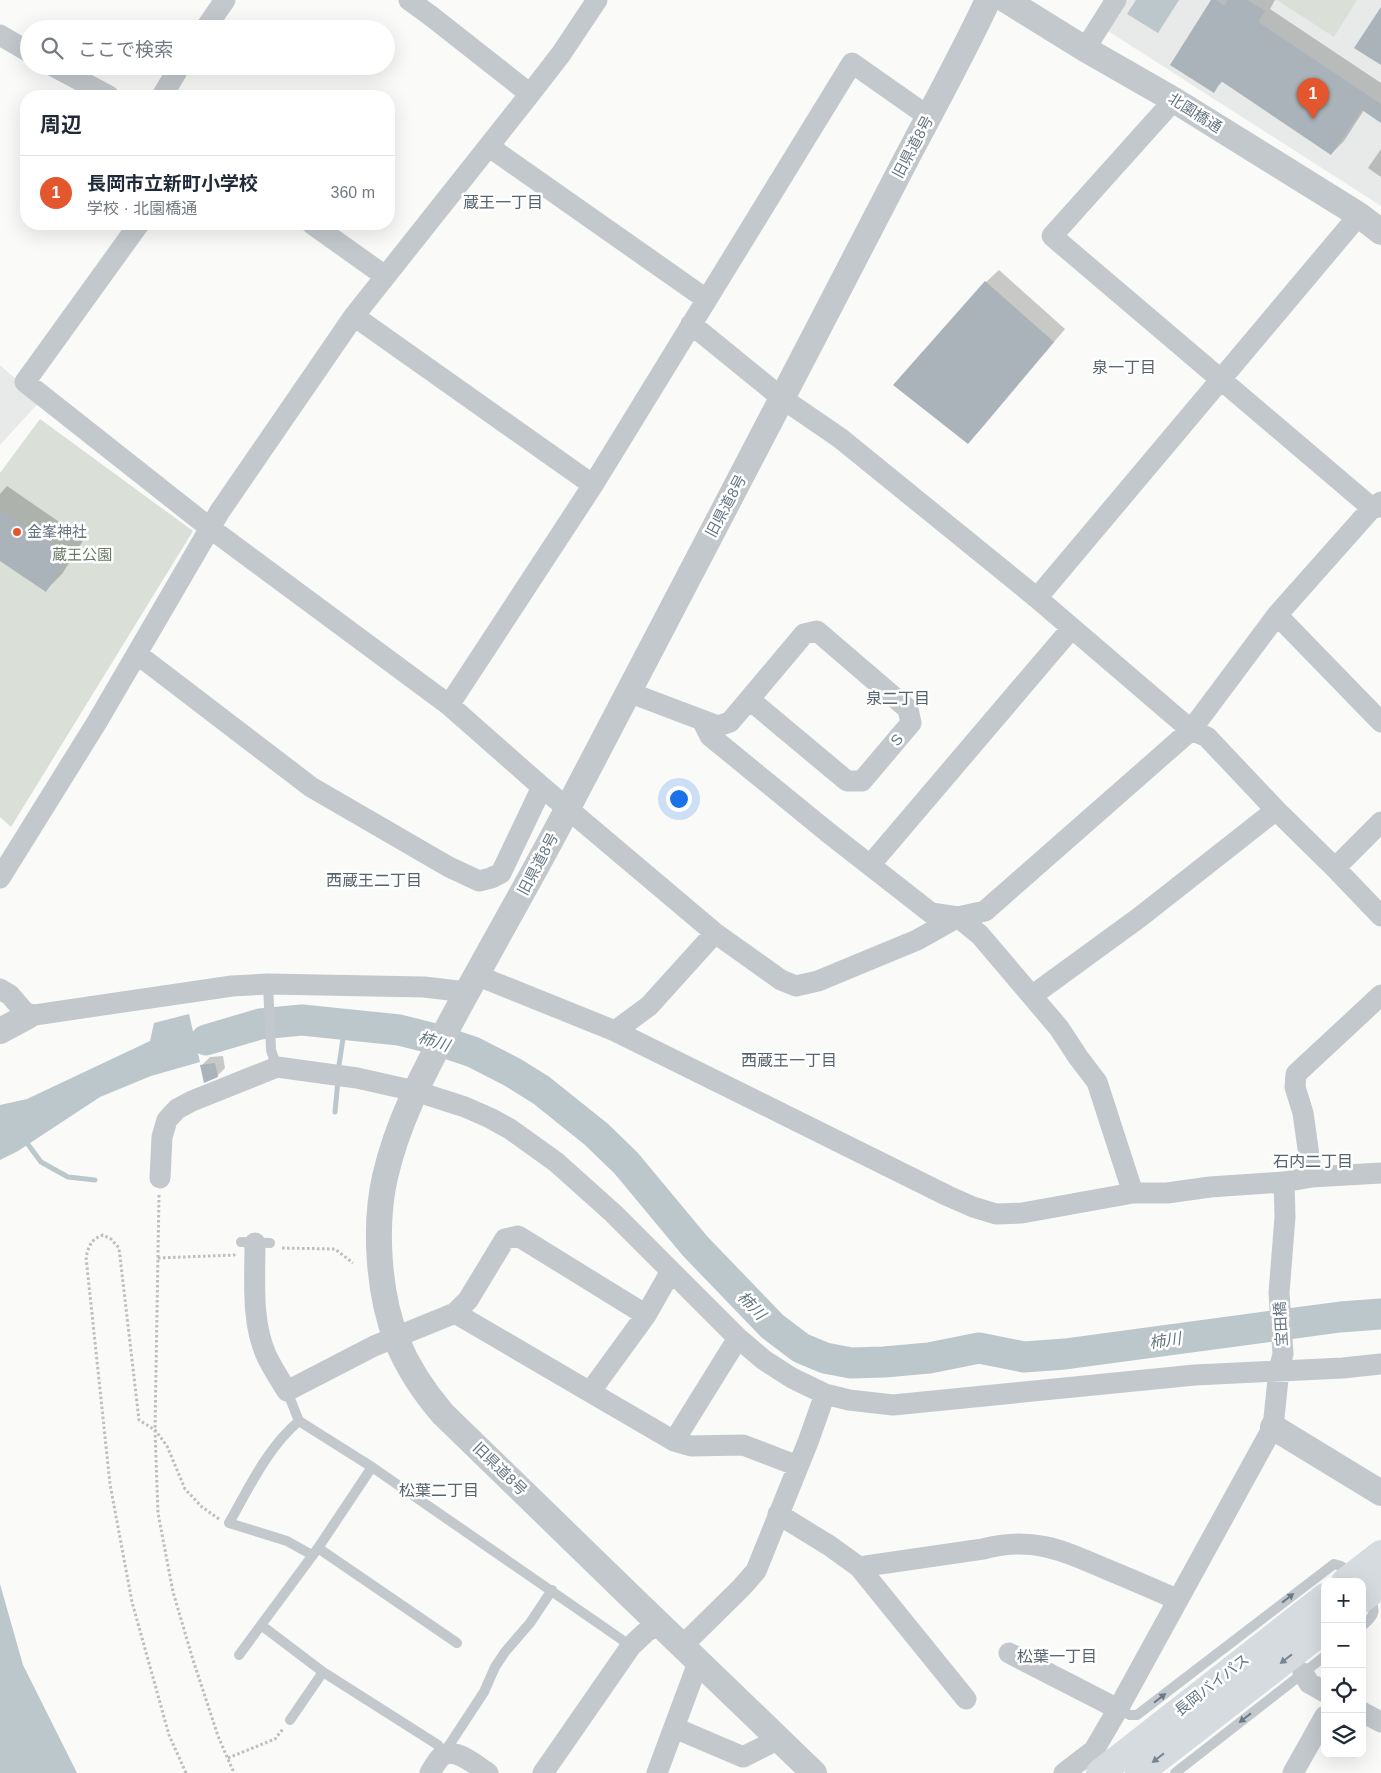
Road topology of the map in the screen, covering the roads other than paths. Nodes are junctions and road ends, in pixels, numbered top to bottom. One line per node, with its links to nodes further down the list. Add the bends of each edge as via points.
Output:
1 (225, 0): 7 (street)
2 (409, 0): 15 (street)
3 (596, 0): 15 (street)
4 (988, 0): 17 (street, 旧県道8号)
5 (1006, 0): 10 (street, 北園橋通)
6 (1116, 0): 10 (street)
7 (211, 20)
8 (0, 35): 9 (street)
9 (20, 47)
10 (1085, 49): 16 (street, 北園橋通)
11 (70, 75): 13 (street)
12 (175, 75): 14 (street)
13 (98, 90)
14 (166, 90)
15 (530, 94): 18 (street)
16 (1174, 100): 19 (street, 北園橋通); 27 (street, via 1052,236)
17 (929, 117): 24 (street, via 852,63); 28 (street, 旧県道8号)
18 (491, 145): 23 (street); 24 (street)
19 (1358, 215): 22 (street, 北園橋通); 27 (street)
20 (135, 230): 31 (street, via 25,382)
21 (320, 230): 23 (street)
22 (1381, 232)
23 (385, 276): 25 (street)
24 (706, 299): 26 (street)
25 (354, 316): 29 (street); 31 (street)
26 (691, 324): 28 (street); 29 (street)
27 (1222, 379): 30 (street); 32 (street)
28 (783, 399): 32 (street, via 840,438); 36 (street, 旧県道8号)
29 (593, 485): 38 (street)
30 (1378, 506): 33 (street)
31 (210, 528): 35 (street); 38 (street)
32 (1037, 598): 34 (street)
33 (1277, 615): 40 (street); 41 (street)
34 (1071, 629): 41 (street); 46 (street)
35 (137, 654): 42 (street, via 311,787 479,881 501,872); 48 (street)
36 (628, 692): 39 (street, S); 43 (street, 旧県道8号)
37 (750, 700): 37 (street, S, via 804,634 817,631 908,709 911,724 862,781 847,781); 39 (street, S, via 730,722 718,726)
38 (449, 705): 42 (street)
39 (702, 720): 46 (street, via 710,736)
40 (1381, 722)
41 (1191, 730): 44 (street, via 1207,737); 50 (street, via 985,912)
42 (542, 787): 43 (street)
43 (568, 807): 51 (street); 54 (street, 旧県道8号)
44 (1276, 810): 47 (street); 55 (street, via 1140,917)
45 (1381, 822): 47 (street)
46 (871, 864): 50 (street, via 931,912)
47 (1335, 868): 49 (street)
48 (0, 878)
49 (1381, 916)
50 (958, 917): 51 (street, via 908,944 818,982 796,986 773,975); 55 (street, via 980,935)
51 (715, 933): 59 (street, via 649,1006)
52 (0, 989): 57 (street, via 10,995)
53 (268, 990): 54 (street, via 424,987); 57 (street, via 232,986); 60 (lane)
54 (467, 992): 59 (street); 61 (street, 旧県道8号)
55 (1033, 995): 66 (street, via 1097,1082)
56 (1381, 995): 63 (street, via 1296,1074 1295,1087 1303,1113)
57 (28, 1016): 58 (street)
58 (0, 1031)
59 (615, 1031): 66 (street, via 972,1207 996,1214 1022,1213)
60 (274, 1059): 61 (street, via 319,1072); 64 (street, via 177,1109 167,1120 162,1137)
61 (418, 1085): 68 (street, via 490,1118 531,1143 613,1212); 71 (street, 旧県道8号, via 401,1122 381,1198 379,1239 382,1270)
62 (1381, 1173): 63 (street)
63 (1312, 1177): 65 (street)
64 (160, 1178)
65 (1284, 1182): 66 (street); 73 (street, 宝田橋)
66 (1133, 1193)
67 (255, 1243): 75 (street, via 256,1311 260,1333 266,1355)
68 (671, 1271): 70 (street); 72 (street)
69 (455, 1313): 70 (street, via 468,1300 505,1239 518,1236); 71 (street); 76 (street)
70 (646, 1315): 76 (street)
71 (395, 1337): 75 (street); 95 (street, 旧県道8号, via 423,1391 443,1414)
72 (738, 1338): 77 (street, via 785,1374); 80 (street)
73 (1281, 1362): 74 (street, via 1343,1368); 77 (street, via 1195,1375 893,1405); 79 (street, 宝田橋)
74 (1381, 1364)
75 (287, 1391): 78 (lane)
76 (590, 1392): 80 (street)
77 (825, 1394): 81 (street)
78 (299, 1421): 82 (lane); 85 (lane, via 273,1449 228,1523)
79 (1273, 1427): 83 (street); 92 (street)
80 (674, 1441): 81 (street, via 691,1446 743,1445)
81 (798, 1466): 84 (street)
82 (372, 1468): 85 (lane); 90 (lane)
83 (1381, 1494)
84 (778, 1514): 87 (street); 101 (street, via 756,1571)
85 (315, 1552): 96 (lane); 98 (lane)
86 (1381, 1554): 89 (highway)
87 (859, 1567): 92 (street, via 1004,1544 1046,1546); 107 (street)
88 (1353, 1578): 108 (lane, one-way to 88, via 1137,1715 1334,1564 1341,1566)
89 (1366, 1580)
90 (552, 1590): 99 (lane); 115 (lane, via 505,1652 484,1692)
91 (1366, 1594): 94 (lane, via 1374,1608 1374,1615)
92 (1178, 1600): 108 (street)
93 (1321, 1600): 116 (highway, 長岡バイパス)
94 (1366, 1622)
95 (660, 1624): 99 (street); 101 (street, 旧県道8号)
96 (261, 1625): 102 (lane); 104 (lane)
97 (1321, 1632): 116 (highway, 長岡バイパス, one-way to 116)
98 (457, 1643)
99 (631, 1646): 118 (street)
100 (1009, 1653): 108 (street)
101 (690, 1654): 113 (street); 114 (street, 旧県道8号)
102 (239, 1655)
103 (1321, 1659): 105 (lane)
104 (323, 1672): 110 (lane); 115 (lane, via 438,1745)
105 (1303, 1673): 106 (street, via 1309,1683); 122 (lane, one-way to 122)
106 (1321, 1690)
107 (966, 1699)
108 (1118, 1709): 121 (street, via 1094,1750)
109 (1364, 1713): 111 (street)
110 (290, 1720)
111 (1381, 1722)
112 (1321, 1723): 123 (street)
113 (675, 1728): 114 (street, via 743,1758); 119 (street)
114 (778, 1739): 120 (street, 旧県道8号)
115 (436, 1764): 117 (street, via 449,1753 458,1754)
116 (1119, 1768)
117 (488, 1773)
118 (543, 1773)
119 (658, 1773)
120 (814, 1773)
121 (1064, 1773)
122 (1175, 1773)
123 (1292, 1773)

